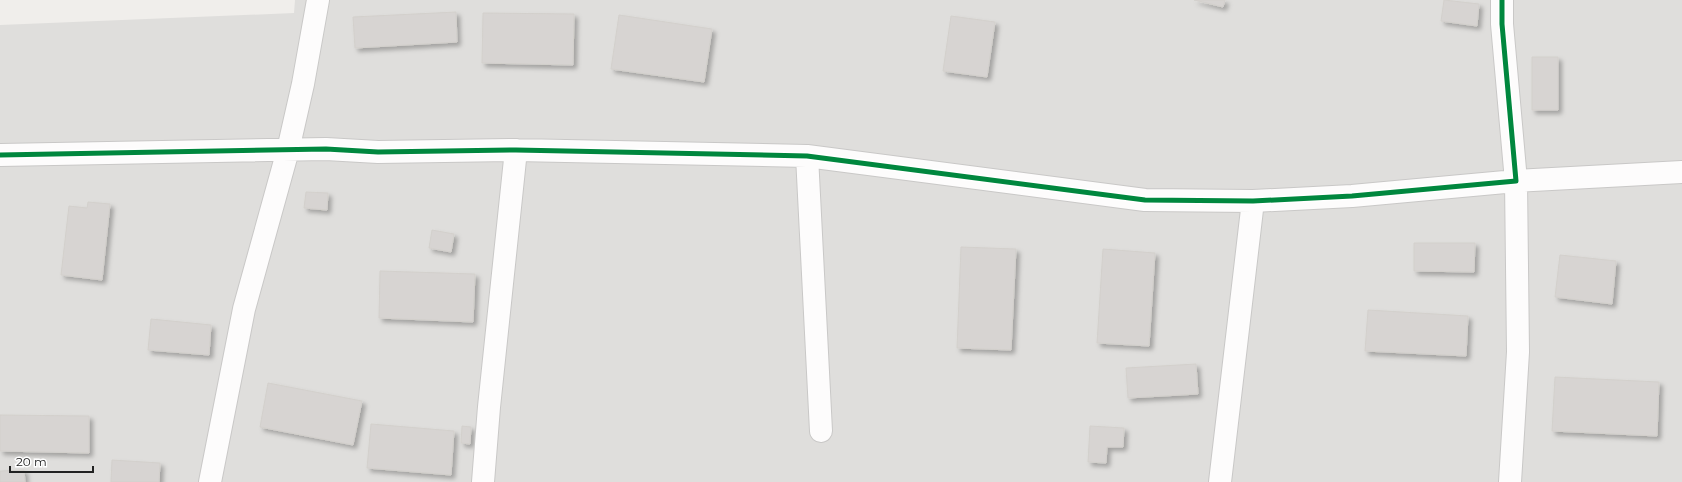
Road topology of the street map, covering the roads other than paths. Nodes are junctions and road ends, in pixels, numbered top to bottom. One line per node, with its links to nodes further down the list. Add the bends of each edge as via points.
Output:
1 (318, 0): 3 (street)
2 (1502, 0): 8 (street)
3 (288, 150): 4 (street); 5 (street); 11 (street, via 244,309)
4 (516, 150): 6 (street); 12 (street, via 497,320)
5 (0, 154)
6 (807, 156): 9 (street, via 1145,200); 10 (street)
7 (1682, 172): 8 (street)
8 (1516, 181): 9 (street, via 1352,196); 14 (street, via 1518,352)
9 (1253, 201): 13 (street)
10 (821, 431)
11 (210, 482)
12 (483, 482)
13 (1220, 482)
14 (1510, 482)

